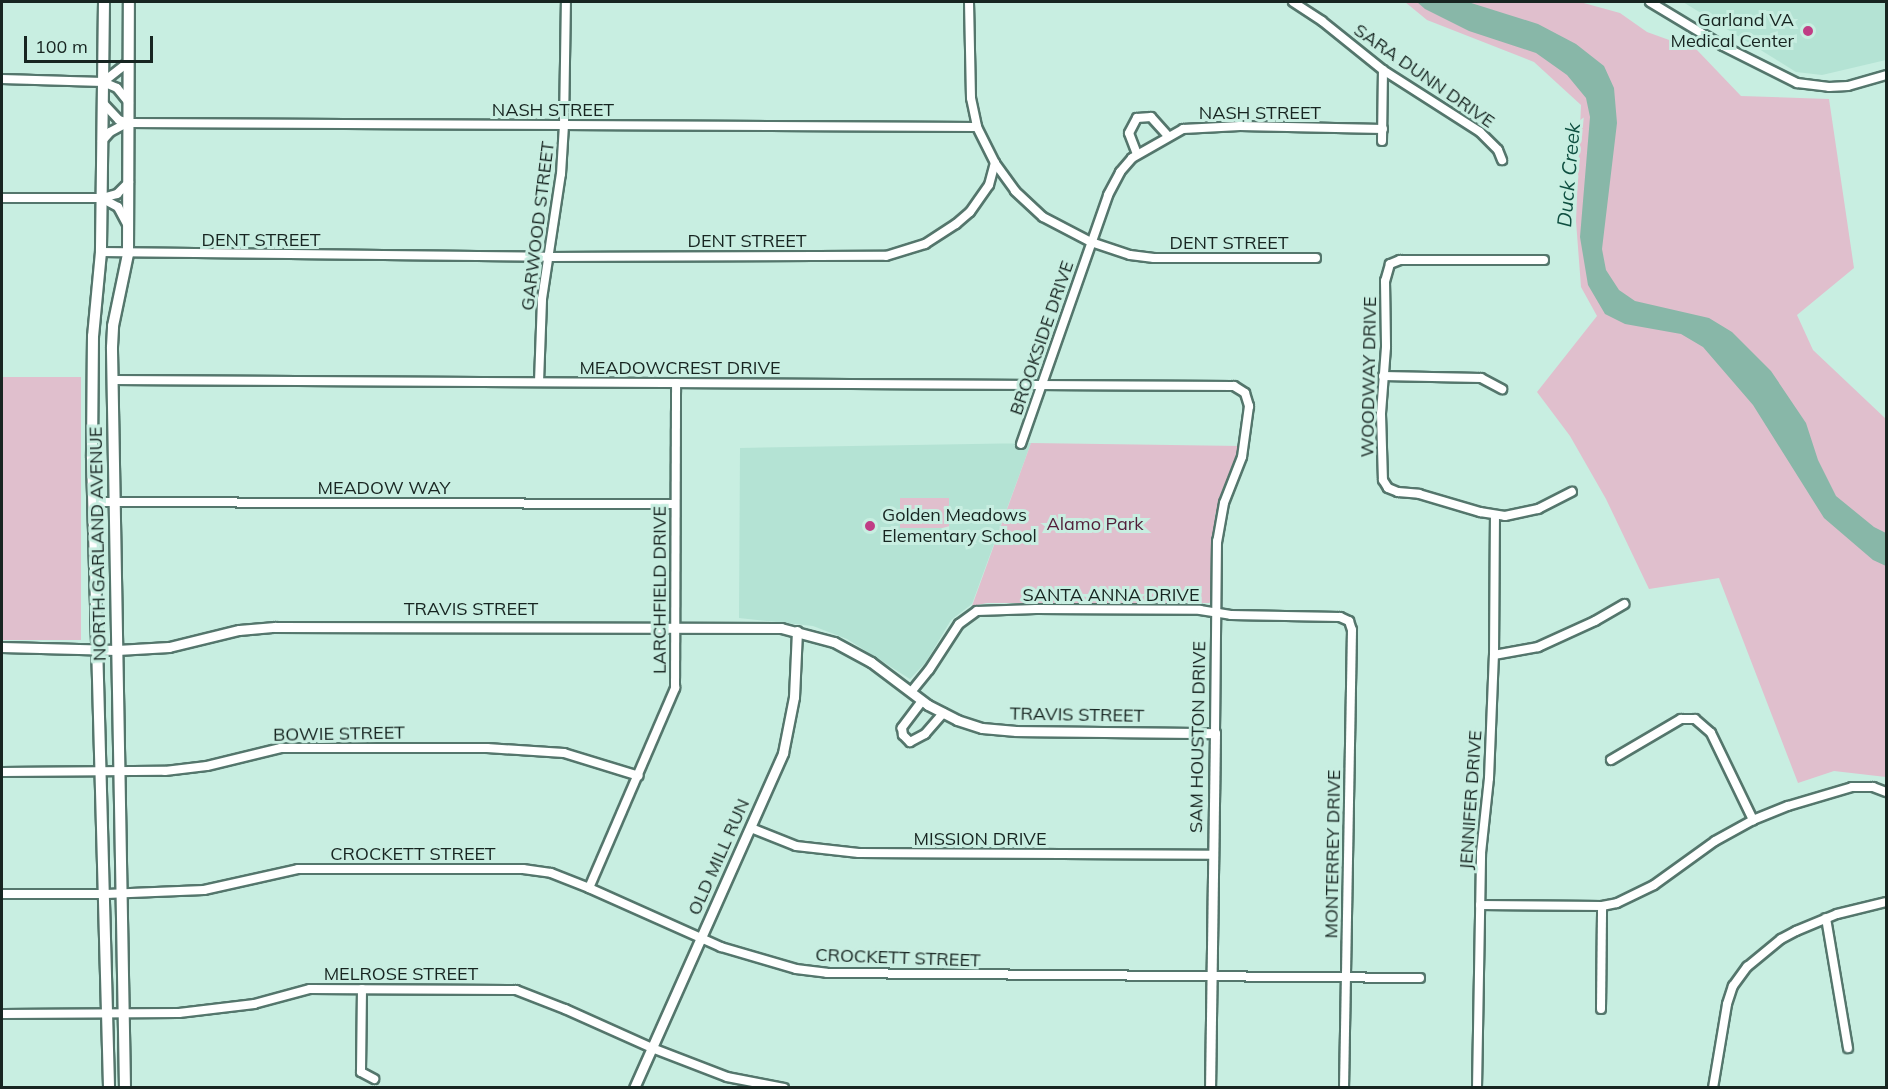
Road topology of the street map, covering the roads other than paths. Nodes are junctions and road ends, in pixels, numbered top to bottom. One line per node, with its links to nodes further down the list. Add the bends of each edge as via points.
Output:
1 (104, 2): 8 (main road, NORTH GARLAND AVENUE)
2 (109, 2): 8 (main road)
3 (129, 2): 9 (main road, NORTH GARLAND AVENUE)
4 (566, 2): 17 (street, GARWOOD STREET)
5 (969, 2): 18 (street, via 970,98)
6 (1293, 2): 10 (street, SARA DUNN DRIVE)
7 (1650, 2): 11 (street, via 1723,46 1797,83 1848,86)
8 (104, 15): 13 (main road, NORTH GARLAND AVENUE)
9 (129, 63): 13 (street); 15 (main road, NORTH GARLAND AVENUE)
10 (1383, 70): 19 (street); 24 (street, SARA DUNN DRIVE, via 1480,132 1498,150)
11 (1887, 75)
12 (2, 79): 13 (street)
13 (103, 82): 14 (main road, NORTH GARLAND AVENUE); 15 (street, via 117,88)
14 (103, 103): 16 (street, via 119,120); 21 (main road, NORTH GARLAND AVENUE)
15 (129, 104): 16 (main road, NORTH GARLAND AVENUE)
16 (129, 123): 17 (street, NASH STREET); 21 (street, via 119,126); 26 (main road, NORTH GARLAND AVENUE)
17 (564, 125): 18 (street, NASH STREET); 33 (street, GARWOOD STREET)
18 (977, 127): 25 (street)
19 (1383, 129): 20 (street, NASH STREET, via 1240,126 1183,129); 22 (street)
20 (1168, 136): 23 (street, NASH STREET); 23 (street, via 1151,117 1137,118 1129,133)
21 (102, 141): 28 (main road, NORTH GARLAND AVENUE)
22 (1382, 141)
23 (1137, 154): 30 (street, NASH STREET, via 1119,172)
24 (1502, 160)
25 (995, 163): 30 (street, DENT STREET, via 1015,191 1043,217); 33 (street, DENT STREET, via 989,185 956,224 925,244 886,256)
26 (129, 182): 28 (street, via 117,194); 29 (main road, NORTH GARLAND AVENUE)
27 (2, 198): 28 (street)
28 (102, 198): 29 (street, via 118,207); 31 (main road, NORTH GARLAND AVENUE)
29 (128, 226): 32 (main road, NORTH GARLAND AVENUE)
30 (1091, 242): 34 (street, DENT STREET, via 1154,258); 41 (street, BROOKSIDE DRIVE)
31 (101, 252): 32 (street, DENT STREET); 36 (main road, NORTH GARLAND AVENUE)
32 (128, 254): 33 (street, DENT STREET); 38 (main road, NORTH GARLAND AVENUE, via 114,326)
33 (548, 257): 39 (street, GARWOOD STREET)
34 (1316, 258)
35 (1544, 261): 37 (street, WOODWAY DRIVE, via 1400,260 1390,264 1385,281)
36 (92, 375): 38 (main road); 46 (main road, NORTH GARLAND AVENUE)
37 (1383, 376): 42 (street, via 1481,378); 49 (street, WOODWAY DRIVE, via 1383,480 1388,488)
38 (112, 380): 39 (street, MEADOWCREST DRIVE); 47 (main road, NORTH GARLAND AVENUE)
39 (539, 382): 40 (street, MEADOWCREST DRIVE)
40 (676, 383): 41 (street, MEADOWCREST DRIVE); 48 (street, LARCHFIELD DRIVE)
41 (1042, 385): 43 (street, MEADOWCREST DRIVE, via 1211,385 1234,386); 44 (street, BROOKSIDE DRIVE)
42 (1502, 389)
43 (1245, 393): 51 (street, SAM HOUSTON DRIVE, via 1249,412 1242,457 1224,503 1218,541)
44 (1021, 444)
45 (1572, 492): 49 (street, via 1538,509)
46 (93, 502): 47 (street, MEADOW WAY); 56 (main road, NORTH GARLAND AVENUE)
47 (114, 502): 48 (street, MEADOW WAY); 57 (main road, NORTH GARLAND AVENUE)
48 (675, 504): 53 (street, LARCHFIELD DRIVE)
49 (1495, 515): 58 (street, JENNIFER DRIVE)
50 (1625, 604): 58 (street, via 1538,647)
51 (1216, 612): 52 (street, SANTA ANNA DRIVE, via 1340,617); 59 (street, SANTA ANNA DRIVE, via 977,611 959,624); 62 (street, SAM HOUSTON DRIVE)
52 (1349, 621): 82 (street, MONTERREY DRIVE, via 1352,630)
53 (674, 626): 54 (street, TRAVIS STREET); 57 (street, TRAVIS STREET, via 275,627 239,630 169,647); 67 (street, LARCHFIELD DRIVE, via 675,688)
54 (797, 631): 59 (street, TRAVIS STREET, via 834,642 871,662); 70 (street, OLD MILL RUN, via 790,727 783,753)
55 (2, 647): 56 (street, TRAVIS STREET)
56 (97, 650): 57 (street, TRAVIS STREET); 65 (main road, NORTH GARLAND AVENUE)
57 (117, 650): 66 (main road, NORTH GARLAND AVENUE)
58 (1494, 654): 77 (street, JENNIFER DRIVE)
59 (911, 692): 60 (street, TRAVIS STREET)
60 (922, 701): 61 (street, TRAVIS STREET); 61 (street, via 902,728 910,742 925,734)
61 (943, 713): 62 (street, TRAVIS STREET, via 982,728 1016,731)
62 (1215, 733): 71 (street, SAM HOUSTON DRIVE)
63 (1611, 760): 69 (street, via 1681,719 1695,719 1710,733)
64 (2, 772): 65 (street, BOWIE STREET)
65 (102, 773): 66 (street, BOWIE STREET); 74 (main road, NORTH GARLAND AVENUE)
66 (119, 773): 67 (street, BOWIE STREET, via 207,766 281,748 487,748 564,753); 75 (main road, NORTH GARLAND AVENUE)
67 (639, 776): 72 (street, LARCHFIELD DRIVE)
68 (1887, 792): 69 (street, via 1862,786 1840,789)
69 (1753, 820): 78 (street, via 1637,895)
70 (750, 828): 71 (street, MISSION DRIVE, via 796,846 859,853); 80 (street, OLD MILL RUN)
71 (1213, 855): 81 (street, SAM HOUSTON DRIVE)
72 (590, 888): 75 (street, CROCKETT STREET, via 551,873 523,870 298,869 204,890); 80 (street, CROCKETT STREET)
73 (2, 894): 74 (street, CROCKETT STREET)
74 (106, 894): 75 (street, CROCKETT STREET); 87 (main road, NORTH GARLAND AVENUE)
75 (122, 894): 88 (main road, NORTH GARLAND AVENUE)
76 (1887, 902): 79 (street)
77 (1480, 905): 78 (street); 98 (street, JENNIFER DRIVE)
78 (1602, 906): 85 (street)
79 (1826, 918): 90 (street); 99 (street, via 1781,939 1747,967 1733,986 1721,1029)
80 (701, 940): 81 (street, CROCKETT STREET, via 796,969 827,973); 89 (street, OLD MILL RUN)
81 (1212, 976): 82 (street, CROCKETT STREET); 96 (street, SAM HOUSTON DRIVE)
82 (1346, 977): 83 (street, CROCKETT STREET); 97 (street, MONTERREY DRIVE)
83 (1420, 978)
84 (362, 989): 88 (street, MELROSE STREET, via 310,989 254,1004 179,1013); 89 (street, MELROSE STREET, via 516,990); 91 (street, via 361,1072)
85 (1601, 1009)
86 (2, 1014): 87 (street, MELROSE STREET)
87 (107, 1014): 88 (street, MELROSE STREET); 92 (main road, NORTH GARLAND AVENUE)
88 (123, 1014): 93 (main road, NORTH GARLAND AVENUE)
89 (652, 1048): 94 (street, OLD MILL RUN); 95 (street, MELROSE STREET, via 727,1077)
90 (1848, 1048)
91 (374, 1079)
92 (109, 1088)
93 (125, 1088)
94 (634, 1088)
95 (784, 1088)
96 (1210, 1088)
97 (1344, 1088)
98 (1477, 1088)
99 (1713, 1088)

